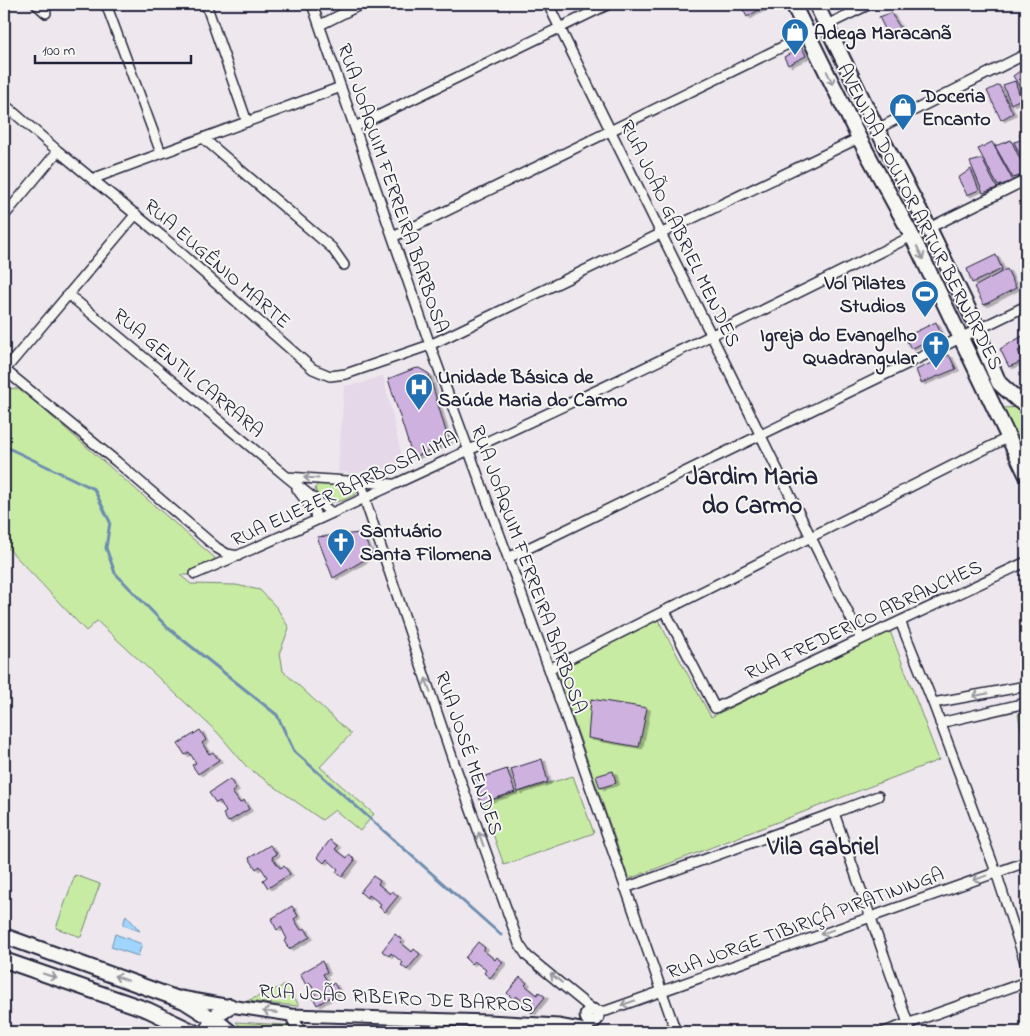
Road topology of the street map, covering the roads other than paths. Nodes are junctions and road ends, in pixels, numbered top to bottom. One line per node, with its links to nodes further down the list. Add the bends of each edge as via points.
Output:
1 (36, 4): 11 (street)
2 (106, 4): 26 (street)
3 (206, 4): 19 (street)
4 (312, 4): 12 (street, RUA JOAQUIM FERREIRA BARBOSA)
5 (362, 4): 12 (street)
6 (548, 4): 14 (street, RUA JOÃO GABRIEL MENDES)
7 (609, 4): 14 (street)
8 (793, 4): 15 (main road, AVENIDA DOUTOR ARTUR BERNARDES)
9 (816, 4): 13 (main road, AVENIDA DOUTOR ARTUR BERNARDES)
10 (870, 4): 13 (street)
11 (46, 13)
12 (320, 25): 17 (street, RUA JOAQUIM FERREIRA BARBOSA)
13 (826, 25): 15 (street); 21 (main road, AVENIDA DOUTOR ARTUR BERNARDES)
14 (560, 28): 20 (street); 22 (street, RUA JOÃO GABRIEL MENDES)
15 (808, 34): 22 (street); 24 (main road, AVENIDA DOUTOR ARTUR BERNARDES, one-way to 24)
16 (1026, 54): 21 (street)
17 (341, 87): 19 (street); 20 (street, RUA JOAQUIM FERREIRA BARBOSA)
18 (4, 104): 25 (street, RUA EUGÊNIO MARTE)
19 (247, 122): 23 (street)
20 (355, 127): 34 (street, RUA JOAQUIM FERREIRA BARBOSA)
21 (877, 129): 31 (main road, AVENIDA DOUTOR ARTUR BERNARDES)
22 (610, 131): 32 (street, RUA JOÃO GABRIEL MENDES); 34 (street)
23 (203, 138): 26 (street); 35 (street, via 332,248)
24 (860, 138): 32 (street, RUA EUGÊNIO MARTE); 33 (main road, AVENIDA DOUTOR ARTUR BERNARDES)
25 (58, 151): 27 (street, RUA EUGÊNIO MARTE); 30 (street)
26 (160, 153): 27 (street)
27 (92, 178): 29 (street, RUA EUGÊNIO MARTE)
28 (1026, 180): 31 (street)
29 (136, 214): 36 (street); 41 (street, RUA EUGÊNIO MARTE, via 313,370 330,376 346,374)
30 (4, 216)
31 (929, 228): 38 (main road, AVENIDA DOUTOR ARTUR BERNARDES)
32 (661, 234): 39 (street, RUA JOÃO GABRIEL MENDES); 41 (street, RUA EUGÊNIO MARTE)
33 (912, 236): 39 (street, RUA ELIEZER BARBOSA LIMA); 40 (main road, AVENIDA DOUTOR ARTUR BERNARDES, one-way to 40)
34 (393, 237): 41 (street, RUA JOAQUIM FERREIRA BARBOSA)
35 (344, 265)
36 (68, 294): 42 (street); 49 (street, RUA GENTIL CARRARA)
37 (1026, 306): 38 (street)
38 (978, 329): 40 (street); 43 (main road, AVENIDA DOUTOR ARTUR BERNARDES, via 999,383)
39 (712, 335): 45 (street, RUA JOÃO GABRIEL MENDES); 47 (street, RUA ELIEZER BARBOSA LIMA)
40 (961, 338): 44 (main road, AVENIDA DOUTOR ARTUR BERNARDES); 45 (street)
41 (430, 345): 47 (street, RUA JOAQUIM FERREIRA BARBOSA)
42 (4, 370): 56 (street, via 217,548)
43 (1023, 401): 44 (main road)
44 (993, 404): 46 (main road, AVENIDA DOUTOR ARTUR BERNARDES)
45 (761, 435): 55 (street, RUA JOÃO GABRIEL MENDES); 57 (street)
46 (1009, 437): 48 (main road, AVENIDA DOUTOR ARTUR BERNARDES); 55 (street)
47 (468, 450): 51 (street, RUA ELIEZER BARBOSA LIMA); 57 (street, RUA JOAQUIM FERREIRA BARBOSA)
48 (1026, 474)
49 (287, 477): 50 (street, one-way to 49); 53 (street, RUA GENTIL CARRARA); 54 (street, RUA GENTIL CARRARA, via 315,513)
50 (356, 481): 51 (street); 52 (street, RUA JOSÉ MENDES, via 364,489)
51 (394, 485): 52 (street, RUA ELIEZER BARBOSA LIMA)
52 (366, 498): 53 (street, RUA ELIEZER BARBOSA LIMA); 81 (street, RUA JOSÉ MENDES, one-way to 52, via 527,956 519,944)
53 (332, 513): 54 (street, RUA ELIEZER BARBOSA LIMA)
54 (316, 520): 56 (street, RUA ELIEZER BARBOSA LIMA)
55 (811, 537): 60 (street); 62 (street, RUA JOÃO GABRIEL MENDES)
56 (238, 556): 59 (street, RUA ELIEZER BARBOSA LIMA)
57 (508, 558): 63 (street, RUA JOAQUIM FERREIRA BARBOSA)
58 (1026, 562): 61 (street, RUA FREDERICO ABRANCHES)
59 (196, 574)
60 (664, 610): 62 (street, RUA FREDERICO ABRANCHES, via 715,708); 63 (street)
61 (900, 621): 62 (street, RUA FREDERICO ABRANCHES); 66 (street)
62 (861, 639)
63 (549, 669): 72 (street, RUA JOAQUIM FERREIRA BARBOSA)
64 (1026, 686): 66 (street, one-way to 66)
65 (1026, 703): 67 (street)
66 (933, 704): 67 (street)
67 (940, 723): 71 (street)
68 (878, 796): 69 (street)
69 (834, 813): 72 (street); 73 (street)
70 (1026, 862): 71 (street, RUA JORGE TIBIRIÇÁ PIRATININGA)
71 (996, 872): 73 (street, RUA JORGE TIBIRIÇÁ PIRATININGA, one-way to 73); 76 (street)
72 (625, 888): 78 (street, RUA JOAQUIM FERREIRA BARBOSA)
73 (870, 917): 78 (street, RUA JORGE TIBIRIÇÁ PIRATININGA, one-way to 78); 86 (street)
74 (4, 936): 79 (main road, RUA JOÃO RIBEIRO DE BARROS, one-way to 74)
75 (4, 960): 87 (main road, one-way to 87, via 148,1010)
76 (1026, 965)
77 (1026, 982): 86 (street)
78 (661, 991): 81 (street, RUA JORGE TIBIRIÇÁ PIRATININGA, one-way to 81, via 606,1011); 94 (street, RUA JOAQUIM FERREIRA BARBOSA)
79 (167, 995): 80 (street, RUA JOÃO RIBEIRO DE BARROS); 84 (main road, via 184,1001)
80 (230, 1006): 82 (street, RUA JOÃO RIBEIRO DE BARROS, one-way to 80); 84 (main road)
81 (594, 1012): 85 (street, RUA JOÃO RIBEIRO DE BARROS); 93 (street)
82 (291, 1015): 83 (street, RUA JOÃO RIBEIRO DE BARROS); 90 (street)
83 (310, 1016): 85 (street, RUA JOÃO RIBEIRO DE BARROS); 91 (street)
84 (213, 1019): 88 (main road); 89 (main road)
85 (558, 1025): 92 (street, RUA JOÃO RIBEIRO DE BARROS)
86 (909, 1028): 95 (street)
87 (194, 1032)
88 (207, 1032)
89 (230, 1032)
90 (300, 1032)
91 (306, 1032)
92 (588, 1032)
93 (600, 1032)
94 (676, 1032)
95 (884, 1032)

